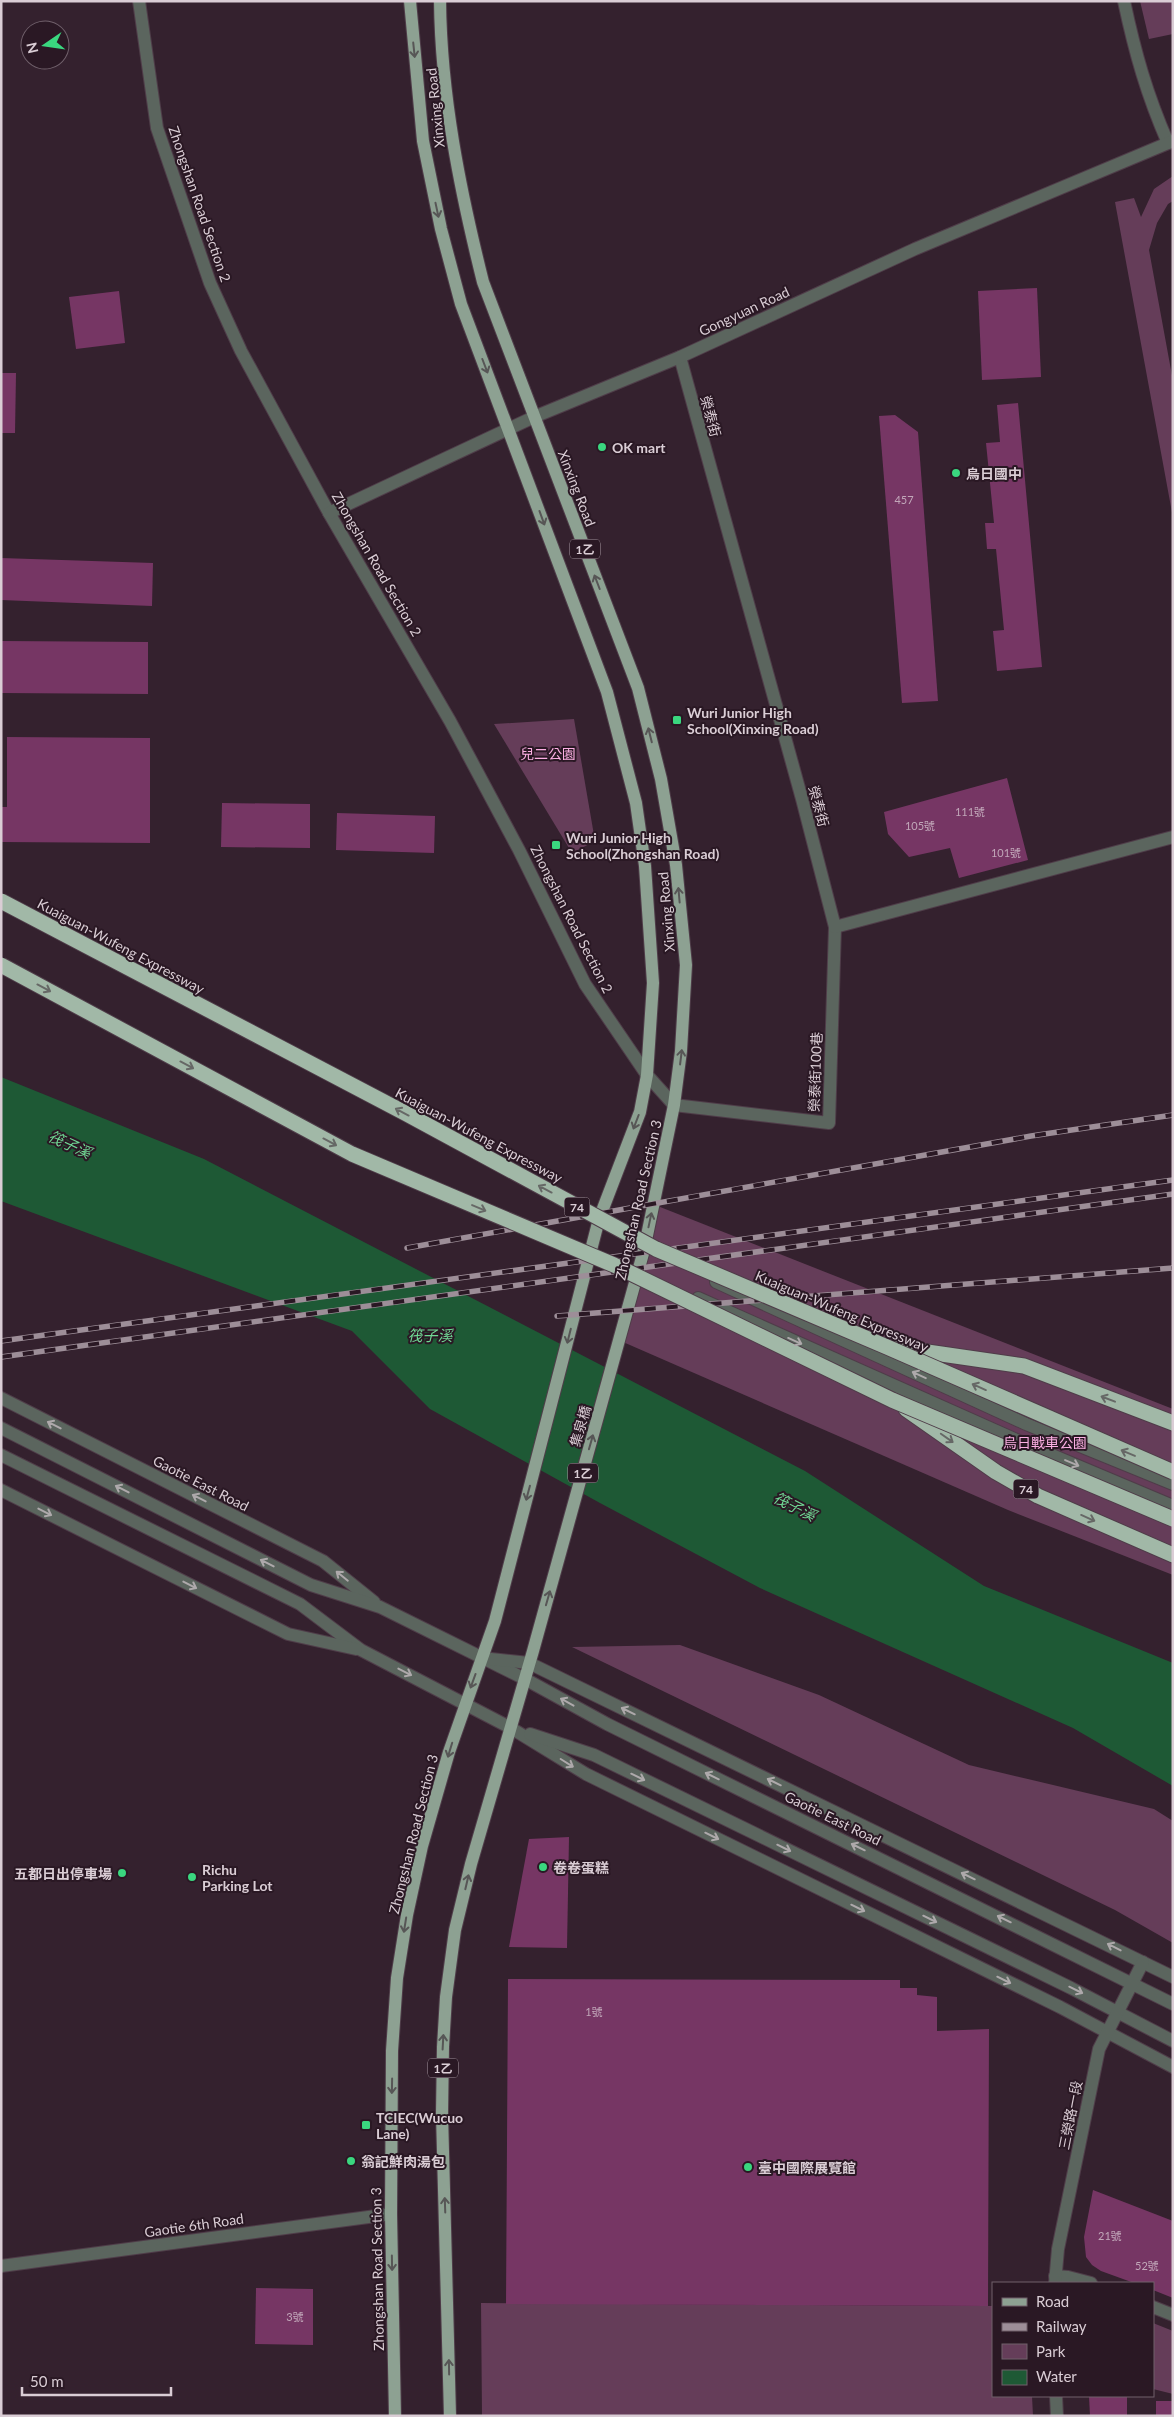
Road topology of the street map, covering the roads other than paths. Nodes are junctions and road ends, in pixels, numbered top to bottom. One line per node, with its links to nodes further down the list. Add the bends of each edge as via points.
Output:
1 (139, 1): 9 (street, Zhongshan Road Section 2, via 157,128 210,283 241,351)
2 (410, 1): 8 (main road, Xinxing Road / 1乙, one-way to 8, via 423,141 441,229 461,304)
3 (440, 1): 7 (main road, Xinxing Road / 1乙, via 454,147 466,213 483,282)
4 (1124, 1): 5 (street, via 1136,59 1151,104)
5 (1171, 142): 6 (street, Gongyuan Road, via 915,249)
6 (680, 357): 7 (street, Gongyuan Road); 12 (street, 榮泰街)
7 (534, 417): 8 (street, Gongyuan Road); 15 (main road, Xinxing Road / 1乙, one-way to 7, via 686,966 676,865 661,779 638,688)
8 (510, 430): 9 (street, Gongyuan Road); 14 (main road, Xinxing Road / 1乙, one-way to 14, via 607,692 636,802 645,866 653,983)
9 (330, 513): 14 (street, Zhongshan Road Section 2, via 520,850 585,984)
10 (1173, 837): 12 (street)
11 (1, 901): 19 (highway, Kuaiguan-Wufeng Expressway / 74, one-way to 11, bridge, via 656,1249)
12 (835, 927): 15 (street, 榮泰街100巷, via 829,1123)
13 (1, 965): 21 (highway, 74, one-way to 21, bridge, via 352,1154 614,1265)
14 (647, 1075): 15 (street, Zhongshan Road Section 2); 33 (main road, Zhongshan Road Section 3 / 1乙, one-way to 33, via 640,1112 599,1219 493,1625)
15 (674, 1105): 16 (main road, Zhongshan Road Section 3 / 1乙, one-way to 15)
16 (644, 1250): 17 (main road, Zhongshan Road Section 3 / 1乙); 26 (street, one-way to 16, via 1026,1424)
17 (638, 1272): 18 (main road, Zhongshan Road Section 3 / 1乙); 28 (street, one-way to 28)
18 (631, 1301): 34 (main road, 集泉橋 / 1乙, one-way to 18)
19 (887, 1346): 22 (highway, 74, one-way to 19, via 1024,1366); 25 (highway, Kuaiguan-Wufeng Expressway / 74, one-way to 19, bridge)
20 (1, 1398): 31 (street, Gaotie East Road, one-way to 20, via 323,1561)
21 (892, 1400): 29 (highway, 74, bridge); 30 (highway, 74, one-way to 30, bridge, via 996,1472 1038,1496)
22 (1173, 1423)
23 (1, 1428): 31 (street, Gaotie East Road, one-way to 23, via 311,1584)
24 (1, 1455): 32 (street, via 300,1604)
25 (1173, 1472)
26 (1173, 1484)
27 (1, 1490): 32 (street, one-way to 32, via 288,1634)
28 (1173, 1506)
29 (1173, 1519)
30 (1173, 1555)
31 (380, 1607): 33 (street, Gaotie East Road)
32 (362, 1650): 36 (street, one-way to 36)
33 (481, 1658): 34 (street, Gaotie East Road); 35 (street, Gaotie East Road); 36 (main road, Zhongshan Road Section 3 / 1乙, one-way to 36)
34 (530, 1663): 35 (main road, 1乙); 38 (street, Gaotie East Road, one-way to 34)
35 (525, 1679): 37 (main road, 1乙); 40 (street, Gaotie East Road, one-way to 35, via 607,1724)
36 (465, 1704): 37 (street); 46 (main road, Zhongshan Road Section 3 / 1乙, one-way to 46, via 422,1846 397,1978 392,2051)
37 (510, 1728): 42 (street, one-way to 42, via 594,1755); 43 (street, one-way to 43, via 586,1774); 54 (main road, 1乙, one-way to 37, via 442,2114 446,1997 455,1930)
38 (1143, 1962): 39 (street, Gaotie East Road); 40 (street, 三榮路一段)
39 (1173, 1977)
40 (1132, 1983): 41 (street, Gaotie East Road); 42 (street, 三榮路一段)
41 (1173, 2004)
42 (1118, 2012): 43 (street, 三榮路一段); 44 (street)
43 (1107, 2032): 45 (street); 48 (street, 三榮路一段, via 1098,2049 1058,2249)
44 (1173, 2041)
45 (1173, 2067)
46 (391, 2214): 47 (street, Gaotie 6th Road); 53 (main road, Zhongshan Road Section 3 / 1乙, one-way to 53)
47 (1, 2266)
48 (1055, 2280): 49 (street, via 1068,2277)
49 (1087, 2282)
50 (1154, 2307): 51 (street)
51 (1173, 2315)
52 (1056, 2397): 55 (street)
53 (395, 2416)
54 (450, 2416)
55 (1057, 2416)

